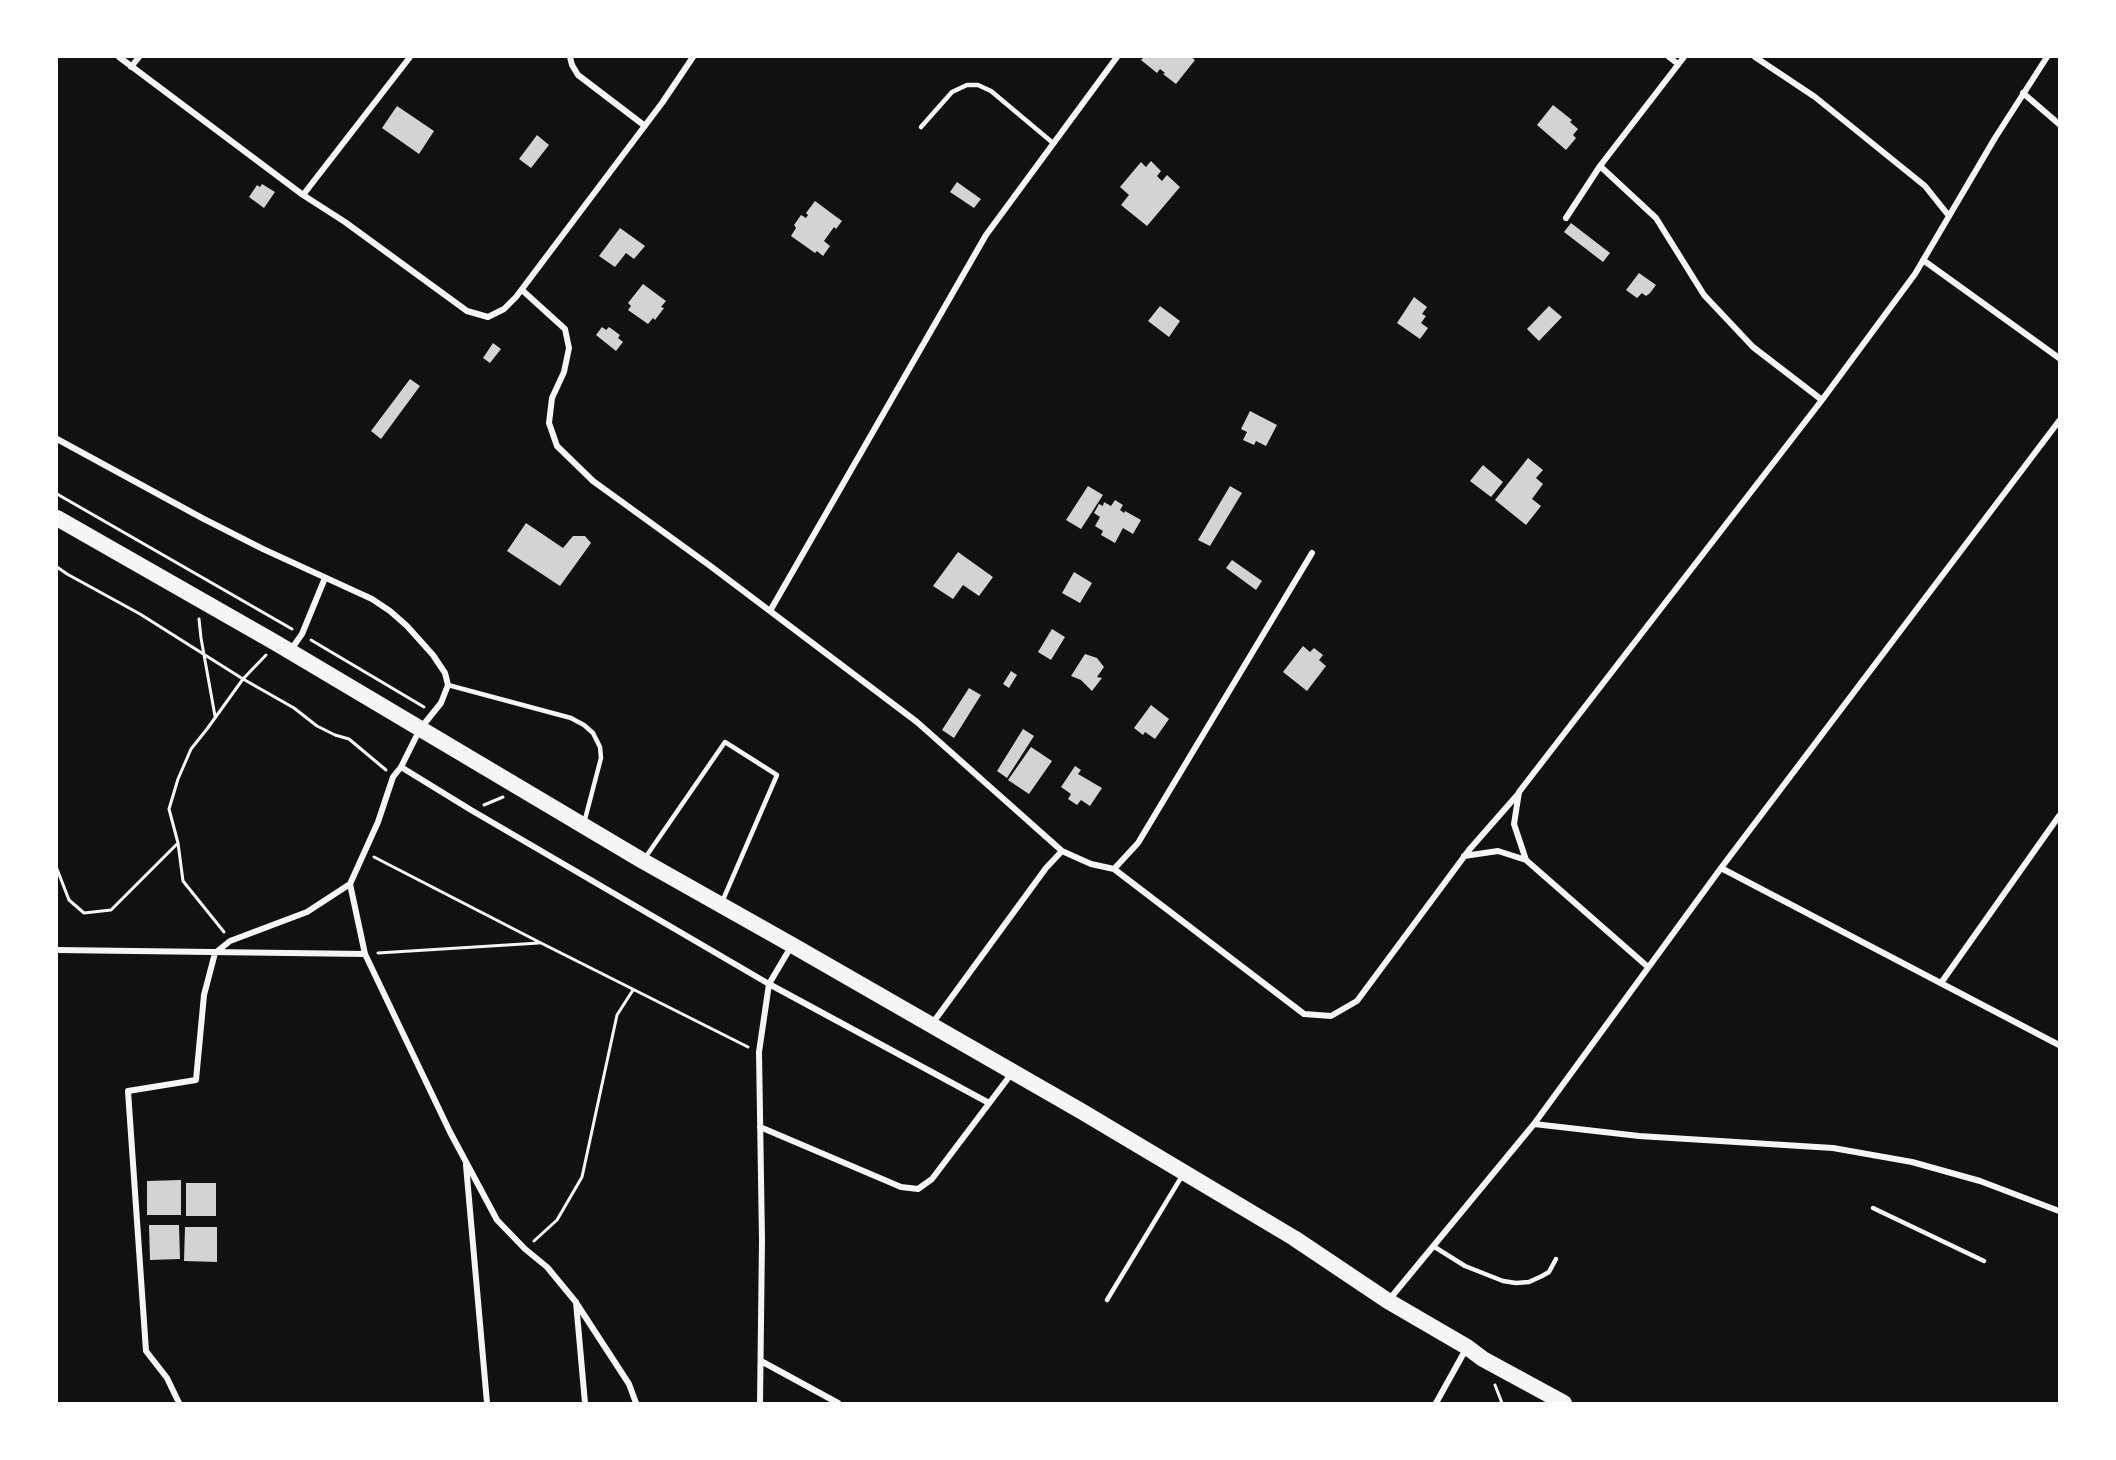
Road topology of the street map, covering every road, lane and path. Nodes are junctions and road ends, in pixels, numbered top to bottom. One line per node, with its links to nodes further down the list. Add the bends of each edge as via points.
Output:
1 (119, 57): 12 (street)
2 (139, 57): 12 (street)
3 (410, 57): 19 (street)
4 (570, 57): 15 (street, via 578,75)
5 (693, 57): 15 (street)
6 (1117, 57): 17 (street)
7 (1669, 57): 11 (street)
8 (1684, 57): 11 (street)
9 (1755, 57): 20 (street, via 1815,97 1925,186)
10 (2047, 57): 13 (street)
11 (1678, 64): 18 (street)
12 (131, 67): 19 (street)
13 (2022, 93): 14 (street); 20 (street)
14 (2059, 124)
15 (645, 126): 23 (street)
16 (921, 127): 17 (lane, via 952,93 967,85 978,85 991,91)
17 (1053, 143): 34 (street, via 986,235)
18 (1600, 166): 21 (street); 25 (street, via 1656,218 1704,295 1753,348)
19 (303, 195): 23 (street, via 467,311 488,317 504,309)
20 (1949, 216): 22 (street)
21 (1566, 218)
22 (1923, 260): 24 (street); 25 (street)
23 (522, 290): 34 (street, via 565,329 569,348 552,398 549,423 557,446 593,481)
24 (2059, 358)
25 (1822, 400): 46 (street)
26 (2059, 421): 56 (street)
27 (57, 439): 32 (street, via 202,518)
28 (57, 494): 35 (path)
29 (57, 518): 33 (highway)
30 (1312, 553): 58 (street, via 1141,837)
31 (57, 567): 37 (path)
32 (325, 578): 35 (street); 39 (street, via 390,611 433,655)
33 (198, 598): 36 (highway); 37 (path)
34 (770, 611): 51 (street, via 917,722)
35 (302, 634): 36 (street); 40 (path)
36 (283, 647): 38 (path); 42 (highway)
37 (204, 656): 38 (path); 41 (path)
38 (243, 680): 41 (path); 44 (path, via 294,708 317,726 349,739)
39 (448, 684): 40 (street, via 441,703); 49 (lane, via 571,718 593,733 601,758)
40 (432, 712): 42 (street)
41 (215, 718): 50 (path, via 191,749 169,809)
42 (420, 729): 43 (street); 45 (highway)
43 (400, 767): 44 (street); 47 (street)
44 (393, 777): 52 (street)
45 (522, 789): 47 (path); 49 (highway)
46 (1519, 792): 53 (street); 54 (street, via 1514,824)
47 (471, 810): 69 (street)
48 (2059, 816): 68 (street)
49 (584, 826): 55 (highway)
50 (178, 843): 57 (path, via 111,910 84,913 69,900); 61 (path, via 183,881)
51 (1062, 851): 58 (street); 71 (street)
52 (364, 852): 59 (street); 62 (path)
53 (1464, 856): 54 (street, via 1498,851); 58 (street, via 1357,1001 1331,1016 1304,1014)
54 (1526, 860): 67 (street)
55 (643, 861): 60 (highway); 60 (lane, via 725,742 777,775)
56 (1720, 868): 67 (street); 68 (street)
57 (57, 869)
58 (1114, 869)
59 (350, 884): 61 (street, via 307,912); 66 (street)
60 (721, 904): 63 (highway)
61 (230, 941): 65 (street)
62 (541, 943): 66 (path); 70 (path)
63 (792, 945): 69 (street); 71 (highway)
64 (57, 950): 65 (street)
65 (215, 953): 66 (street); 91 (street, via 204,995 196,1080 128,1091 146,1351 167,1378)
66 (365, 954): 78 (street)
67 (1647, 967): 76 (street)
68 (1941, 983): 72 (street)
69 (769, 984): 73 (street); 75 (street)
70 (633, 990): 73 (path); 83 (path, via 617,1015 582,1178 557,1220)
71 (932, 1024): 74 (highway)
72 (2059, 1045)
73 (759, 1052): 77 (street)
74 (1012, 1072): 75 (street); 79 (highway)
75 (989, 1103): 77 (street, via 932,1179 918,1189 901,1187)
76 (1534, 1124): 81 (street, via 1639,1136 1833,1148 1912,1162 1980,1181); 82 (street)
77 (760, 1127): 90 (street)
78 (466, 1160): 83 (street, via 497,1220); 92 (street)
79 (1185, 1173): 87 (lane); 88 (highway, via 1294,1238)
80 (1873, 1208): 85 (lane)
81 (2059, 1211)
82 (1433, 1246): 84 (lane, via 1465,1266 1516,1283 1530,1282 1549,1272); 88 (street)
83 (525, 1249): 86 (street, via 548,1267)
84 (1556, 1259)
85 (1984, 1261)
86 (575, 1300): 93 (street); 94 (street, via 629,1384)
87 (1107, 1300)
88 (1388, 1301): 89 (highway)
89 (1467, 1347): 97 (street); 98 (highway)
90 (761, 1361): 95 (street); 96 (street)
91 (179, 1403)
92 (487, 1403)
93 (585, 1403)
94 (636, 1403)
95 (760, 1403)
96 (838, 1403)
97 (1436, 1403)
98 (1564, 1403)

